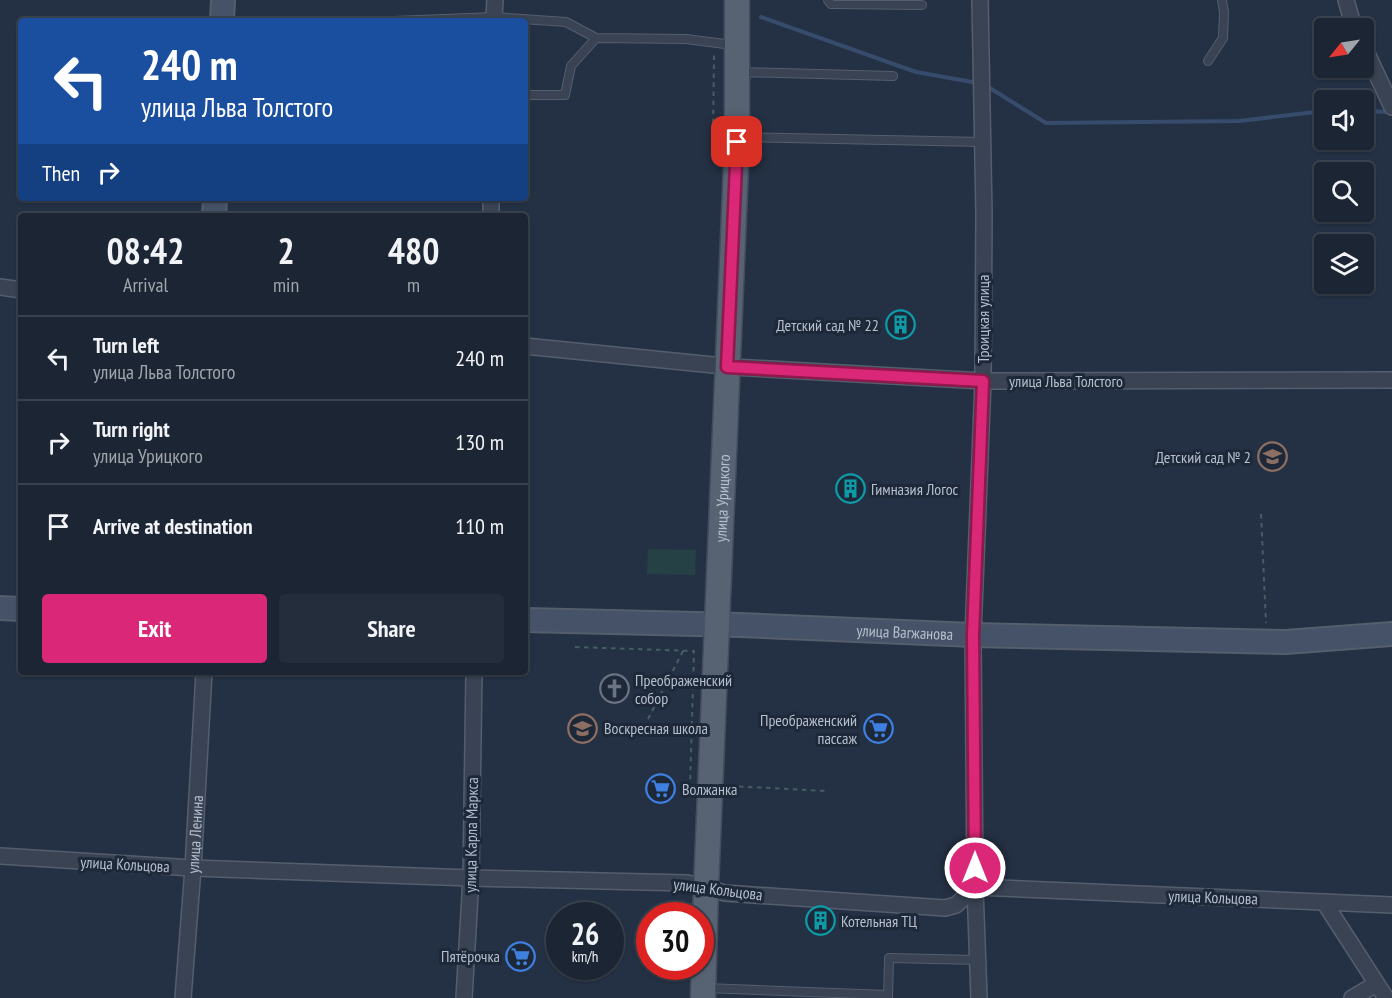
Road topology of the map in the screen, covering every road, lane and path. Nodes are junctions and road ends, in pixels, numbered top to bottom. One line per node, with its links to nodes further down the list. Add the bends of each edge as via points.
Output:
1 (223, 0): 10 (street)
2 (495, 0): 9 (street)
3 (737, 0): 16 (main road, улица Урицкого)
4 (828, 0): 8 (lane, via 831,4)
5 (980, 0): 25 (street, Троицкая улица)
6 (1222, 0): 17 (lane, via 1223,38)
7 (1346, 0): 13 (street)
8 (922, 5)
9 (494, 17): 11 (lane); 12 (lane)
10 (222, 18)
11 (469, 18)
12 (508, 18)
13 (1351, 18)
14 (528, 19): 15 (lane, via 566,22)
15 (596, 39): 16 (lane, via 686,39); 21 (lane, via 572,66 566,95)
16 (726, 44): 19 (main road, улица Урицкого); 24 (path)
17 (1208, 61)
18 (1374, 68): 22 (street)
19 (737, 72): 20 (lane); 23 (main road, улица Урицкого)
20 (893, 76)
21 (528, 95)
22 (1392, 106)
23 (737, 137): 25 (lane); 29 (main road, улица Урицкого)
24 (713, 141)
25 (982, 142): 31 (street, Троицкая улица)
26 (0, 287): 27 (street)
27 (18, 290)
28 (528, 346): 29 (street, улица Льва Толстого)
29 (727, 367): 31 (street, улица Льва Толстого); 36 (main road, улица Урицкого)
30 (1392, 380): 31 (street, улица Льва Толстого)
31 (983, 381): 38 (street, Троицкая улица)
32 (1261, 514): 39 (path)
33 (0, 608): 34 (street)
34 (18, 609)
35 (528, 620): 36 (street, улица Вагжанова)
36 (717, 625): 38 (street, улица Вагжанова); 52 (main road, улица Урицкого)
37 (1392, 634): 39 (street, улица Вагжанова)
38 (973, 635): 39 (street, улица Вагжанова); 51 (street, Троицкая улица)
39 (1267, 641)
40 (575, 647): 41 (path)
41 (683, 651): 44 (path); 47 (path, via 694,651)
42 (204, 675): 49 (street, улица Ленина)
43 (474, 675): 50 (street, улица Карла Маркса)
44 (648, 719)
45 (730, 786): 46 (path)
46 (826, 791)
47 (690, 794)
48 (0, 856): 49 (street, улица Кольцова)
49 (193, 868): 50 (street, улица Кольцова); 60 (street, улица Ленина)
50 (471, 878): 52 (street, улица Кольцова, via 687,883); 61 (street, улица Карла Маркса)
51 (975, 887): 52 (street, улица Кольцова, via 956,905 945,908 725,893); 53 (street, улица Кольцова); 55 (street, Троицкая улица)
52 (706, 888): 57 (main road, улица Урицкого)
53 (1324, 902): 54 (street, улица Кольцова); 56 (street)
54 (1392, 905)
55 (978, 960): 59 (lane, via 889,958); 62 (street, Троицкая улица)
56 (1376, 984): 63 (street); 64 (street)
57 (704, 993): 58 (lane)
58 (797, 995): 59 (lane)
59 (888, 996)
60 (183, 998)
61 (464, 998)
62 (979, 998)
63 (1352, 998)
64 (1386, 998)

